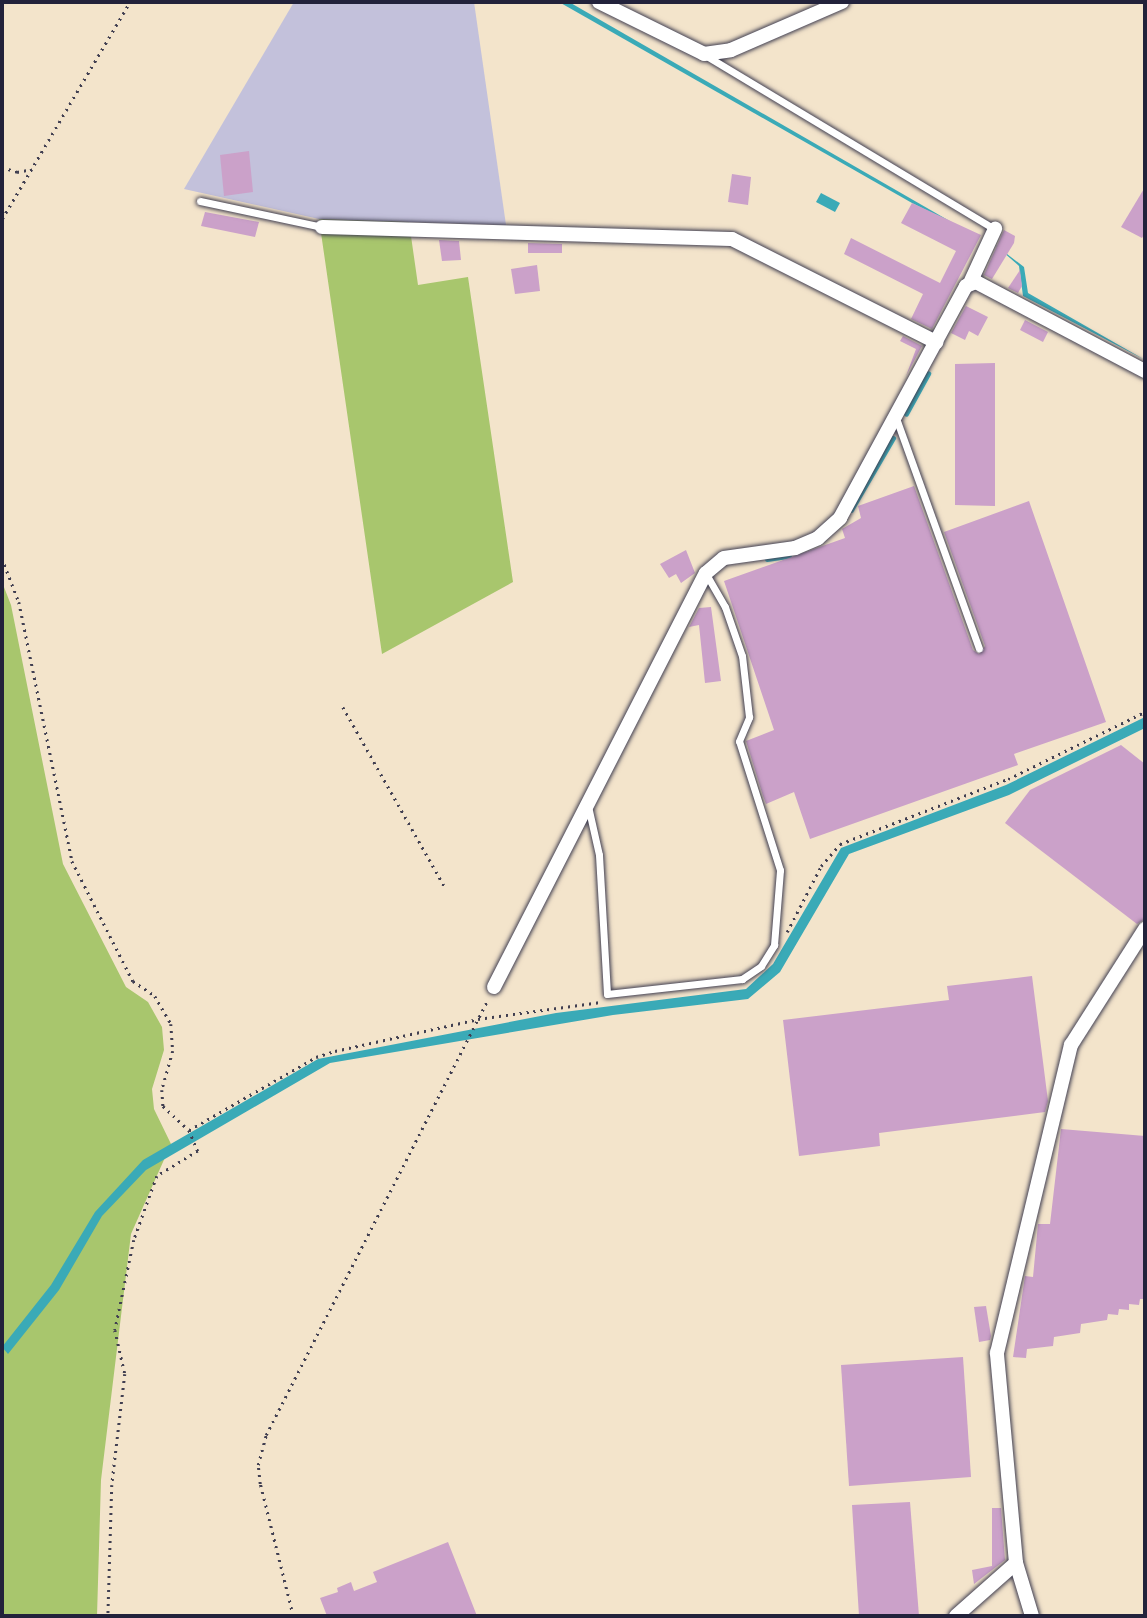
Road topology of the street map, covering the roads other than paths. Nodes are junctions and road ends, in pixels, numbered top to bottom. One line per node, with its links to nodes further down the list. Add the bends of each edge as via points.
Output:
1 (599, 2): 3 (street)
2 (842, 2): 3 (street, via 731,50)
3 (704, 54): 6 (lane)
4 (200, 201): 5 (lane)
5 (321, 227): 8 (street, via 732,239)
6 (995, 229): 7 (street)
7 (970, 283): 8 (street); 9 (street)
8 (936, 342): 10 (street)
9 (1145, 371)
10 (896, 417): 11 (street, via 846,509 818,538 775,553 724,558); 12 (lane)
11 (706, 573): 13 (street); 13 (lane, via 725,607 742,656 749,717 738,741 780,870 774,945 761,966 742,979 607,994 599,855)
12 (979, 648)
13 (587, 803): 15 (street)
14 (1145, 929): 16 (street, via 1071,1045 997,1353)
15 (494, 987)
16 (1017, 1563): 17 (street); 18 (street)
17 (956, 1616)
18 (1032, 1616)

